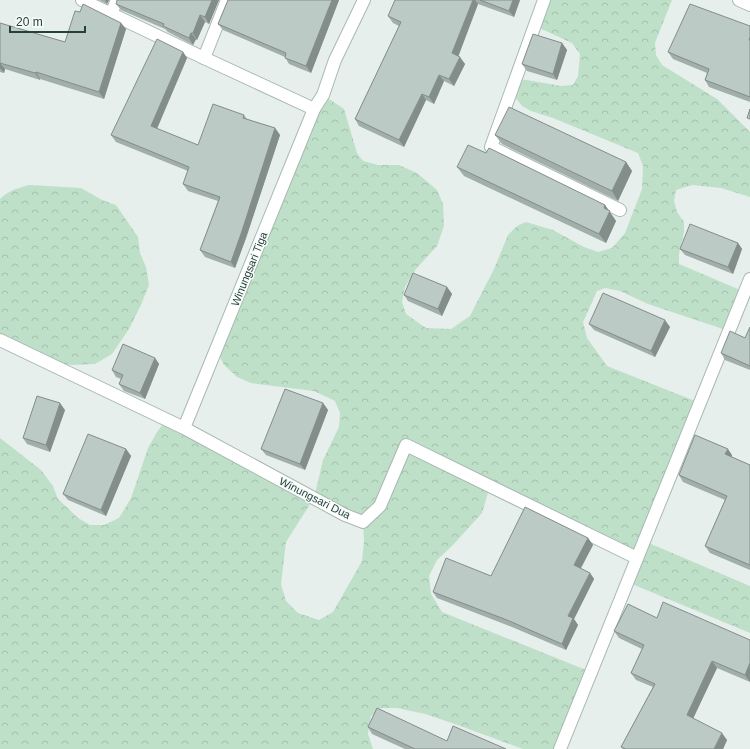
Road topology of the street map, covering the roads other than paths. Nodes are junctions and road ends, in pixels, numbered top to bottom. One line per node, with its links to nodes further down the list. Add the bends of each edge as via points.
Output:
1 (82, 0): 8 (street)
2 (117, 0): 8 (street)
3 (227, 0): 9 (street)
4 (364, 0): 10 (street, Winungsari Tiga)
5 (544, 0): 11 (street, via 490,147)
6 (739, 0): 7 (street)
7 (750, 5)
8 (111, 14): 9 (street)
9 (204, 58): 10 (street)
10 (314, 109): 14 (street, Winungsari Tiga)
11 (620, 210)
12 (750, 279): 15 (street)
13 (0, 340): 14 (street, Winungsari Dua)
14 (184, 428): 15 (street, Winungsari Dua, via 345,515 363,522 380,506 406,445)
15 (637, 558): 16 (street)
16 (560, 749)

